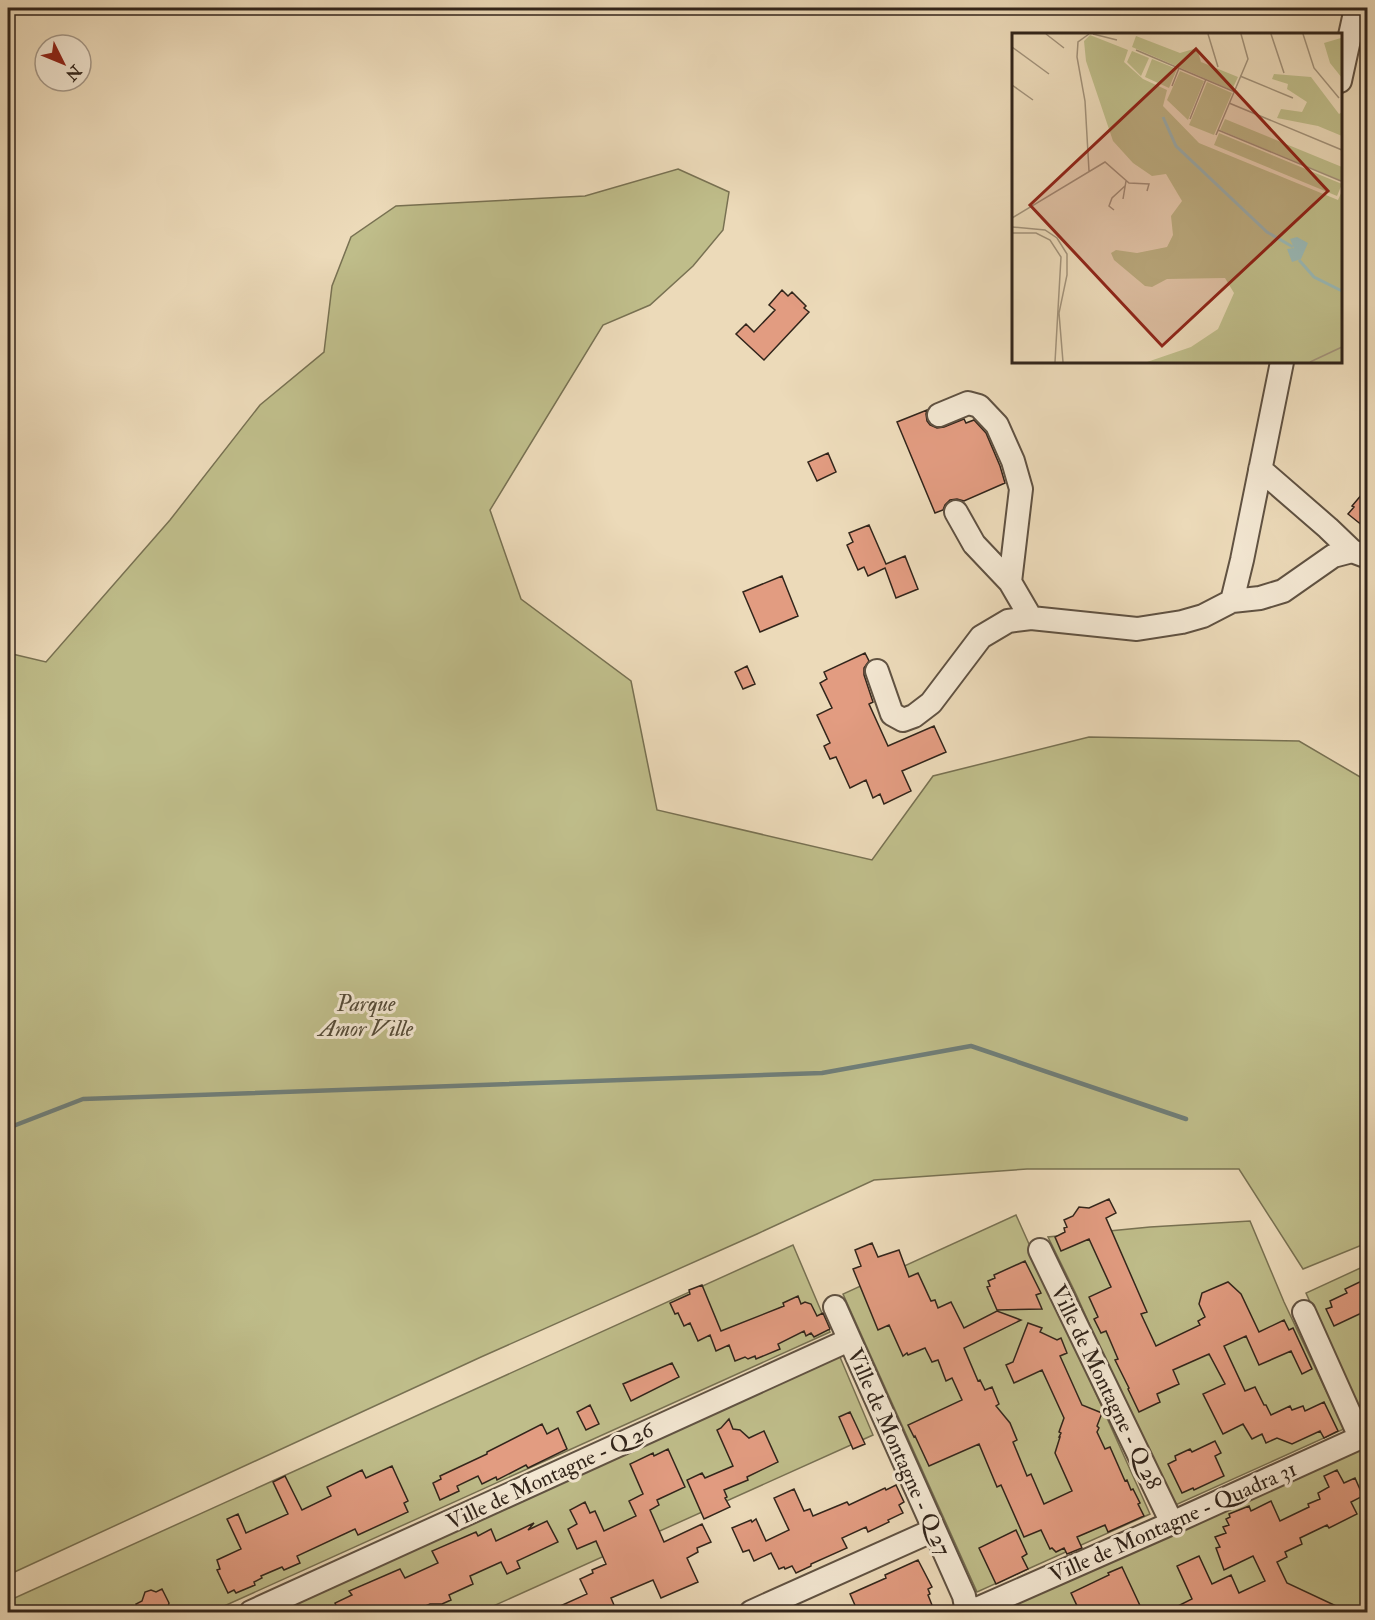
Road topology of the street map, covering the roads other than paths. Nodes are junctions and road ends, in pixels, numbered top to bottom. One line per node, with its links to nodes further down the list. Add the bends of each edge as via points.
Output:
1 (1356, 8): 2 (street)
2 (1342, 76)
3 (1282, 363): 5 (street)
4 (939, 415): 8 (street, via 968,403 979,406 997,425 1013,461 1021,489)
5 (1260, 469): 7 (street); 9 (street)
6 (956, 512): 8 (street, via 974,544)
7 (1360, 554): 9 (street, via 1333,556 1283,591)
8 (1010, 582): 10 (street)
9 (1232, 601): 10 (street, via 1182,622 1137,628)
10 (1031, 618): 11 (street, via 1008,621 981,637 932,703 914,717 903,720 892,714)
11 (877, 671)
12 (1040, 1250): 17 (street, Ville de Montagne - Q 28)
13 (835, 1307): 15 (street, Ville de Montagne - Q 27)
14 (1304, 1312): 16 (street)
15 (849, 1340): 18 (street, Ville de Montagne - Q 27); 20 (street, Ville de Montagne - Q 26)
16 (1364, 1436): 17 (street, Ville de Montagne - Quadra 31)
17 (1172, 1524): 19 (street, Ville de Montagne - Quadra 31)
18 (934, 1530): 19 (street, Ville de Montagne - Q 27); 21 (street)
19 (972, 1608)
20 (251, 1612)
21 (751, 1612)

